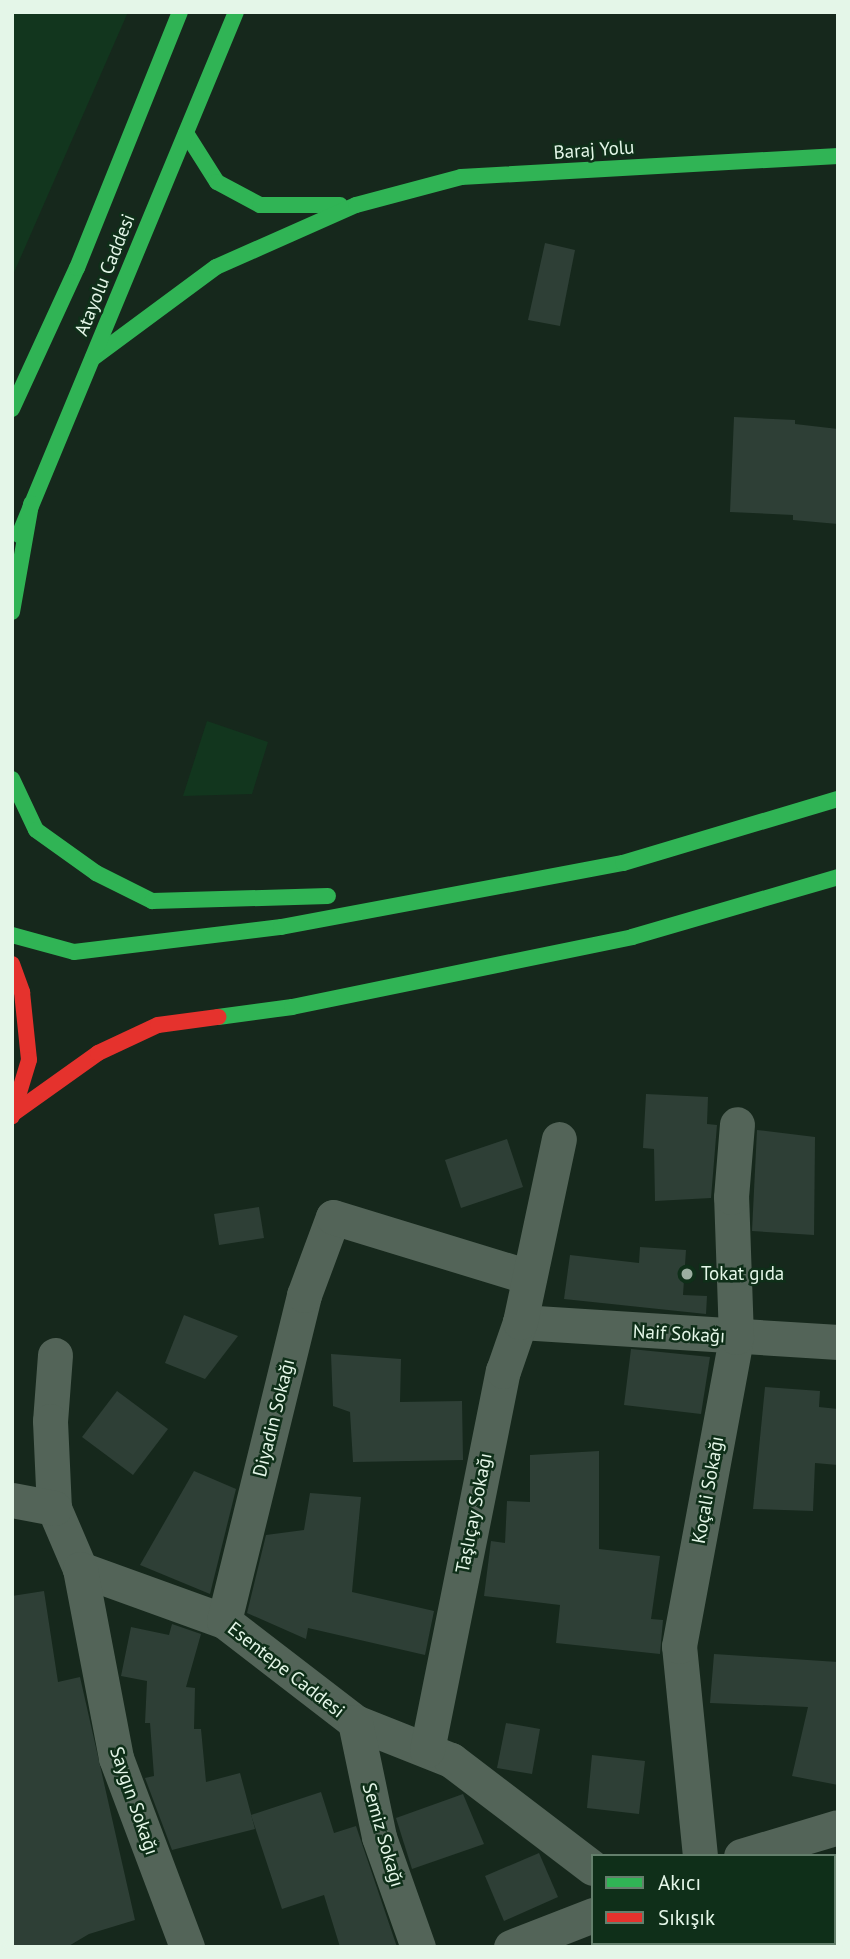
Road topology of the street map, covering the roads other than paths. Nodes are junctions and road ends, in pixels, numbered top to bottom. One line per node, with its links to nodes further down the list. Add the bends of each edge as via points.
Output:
1 (180, 12): 7 (main road, Atayolu Caddesi, via 77,268)
2 (236, 12): 3 (main road, Atayolu Caddesi)
3 (186, 133): 5 (main road, Baraj Yolu, via 217,182 260,205); 6 (main road, Atayolu Caddesi)
4 (838, 156): 5 (main road, Baraj Yolu, via 461,177)
5 (356, 205): 6 (main road, Baraj Yolu, via 216,267)
6 (93, 358): 8 (main road, Atayolu Caddesi)
7 (12, 409)
8 (31, 504): 9 (main road, Atayolu Caddesi); 10 (main road)
9 (12, 554)
10 (12, 612)
11 (12, 779): 16 (main road, via 36,830 96,873 152,901)
12 (838, 799): 13 (main road)
13 (623, 863): 15 (main road); 17 (main road, via 281,927 74,952)
14 (838, 877): 19 (main road, via 632,937 292,1007 158,1025 98,1053 44,1087)
15 (375, 891)
16 (347, 894)
17 (12, 935)
18 (12, 964): 19 (main road, via 22,992 29,1060)
19 (13, 1115)
20 (737, 1124): 24 (street, Koçali Sokağı, via 731,1197)
21 (559, 1139): 22 (street, Taşlıçay Sokağı)
22 (529, 1277): 23 (street, Taşlıçay Sokağı); 30 (street, Diyadin Sokağı, via 333,1217 304,1296)
23 (520, 1322): 24 (street, Naif Sokağı); 32 (street, Taşlıçay Sokağı, via 503,1371)
24 (736, 1336): 25 (street, Naif Sokağı); 34 (street, Koçali Sokağı, via 679,1646)
25 (838, 1342)
26 (55, 1355): 28 (street, via 50,1421)
27 (12, 1500): 28 (street)
28 (54, 1508): 29 (street)
29 (80, 1569): 30 (street, Esentepe Caddesi); 38 (street, Saygın Sokağı, via 116,1758)
30 (224, 1621): 31 (street, Esentepe Caddesi)
31 (355, 1722): 32 (street, Esentepe Caddesi); 39 (street, Semiz Sokağı, via 379,1837)
32 (427, 1750): 36 (street, Esentepe Caddesi, via 451,1760)
33 (838, 1827): 35 (street)
34 (700, 1854)
35 (748, 1854)
36 (591, 1866)
37 (591, 1916): 40 (street)
38 (187, 1947)
39 (418, 1947)
40 (511, 1947)

